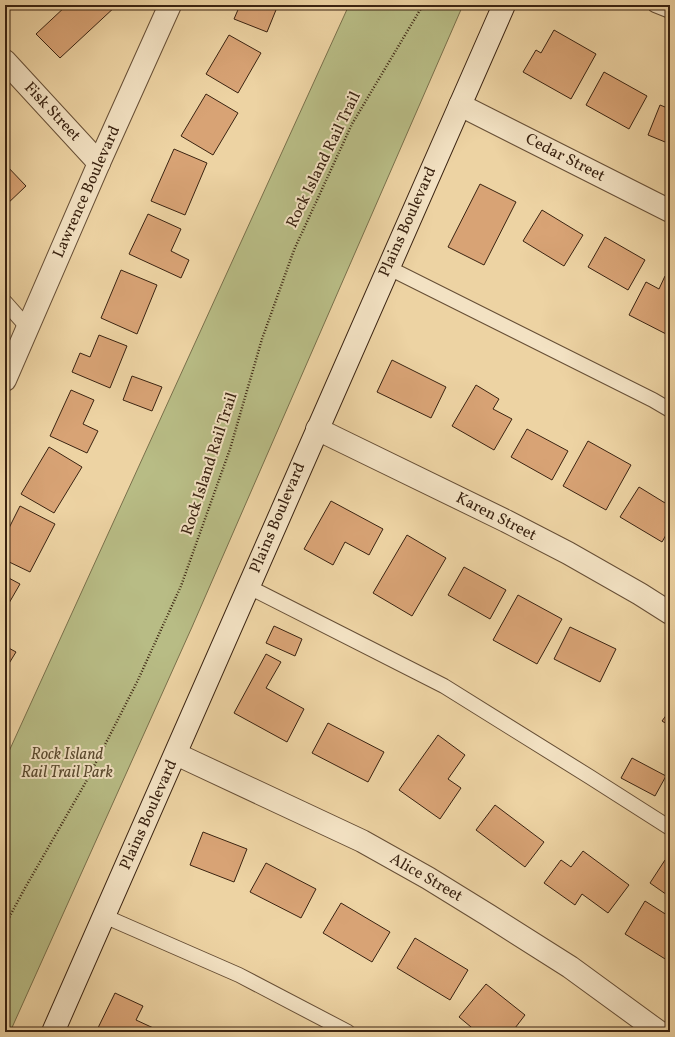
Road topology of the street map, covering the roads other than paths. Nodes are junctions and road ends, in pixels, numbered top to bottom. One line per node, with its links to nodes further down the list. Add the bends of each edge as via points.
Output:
1 (170, 5): 7 (street, Lawrence Boulevard)
2 (504, 5): 6 (street, Plains Boulevard)
3 (655, 5): 4 (lane)
4 (670, 11)
5 (5, 61): 7 (street, Fisk Street)
6 (460, 105): 8 (street, Cedar Street); 9 (street, Plains Boulevard)
7 (99, 163): 11 (street, Lawrence Boulevard)
8 (670, 211)
9 (388, 268): 13 (lane); 14 (street, Plains Boulevard)
10 (5, 302): 11 (lane)
11 (28, 328): 12 (street, Lawrence Boulevard)
12 (5, 380)
13 (670, 410)
14 (317, 429): 15 (street, Plains Boulevard); 16 (street, Karen Street, via 568,553)
15 (249, 587): 17 (street, Plains Boulevard); 18 (lane, via 444,686)
16 (670, 613)
17 (176, 754): 19 (street, Plains Boulevard); 22 (street, Alice Street, via 362,841 428,878 570,967)
18 (670, 828)
19 (104, 916): 20 (street, Plains Boulevard); 21 (lane, via 239,974)
20 (54, 1032)
21 (348, 1032)
22 (659, 1032)

